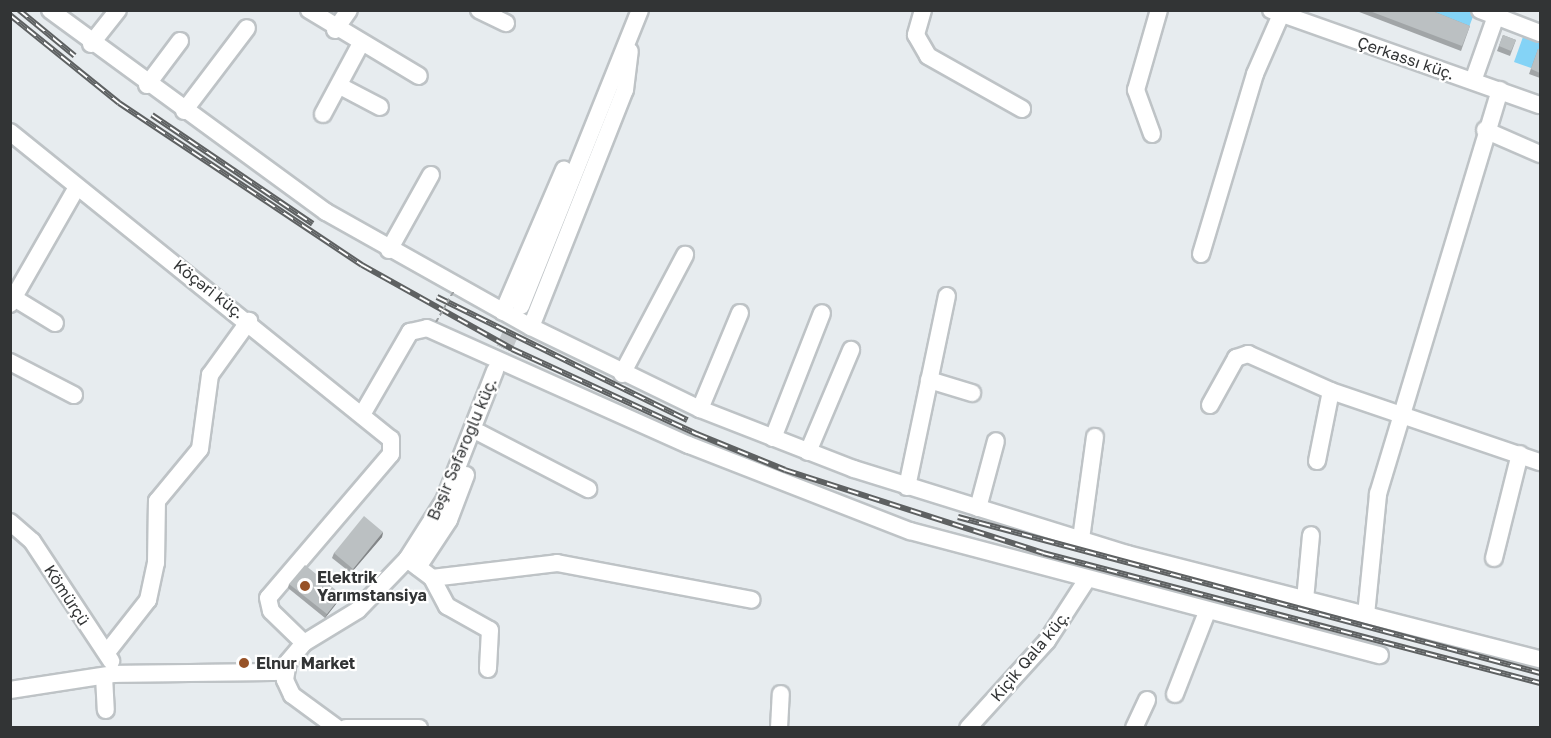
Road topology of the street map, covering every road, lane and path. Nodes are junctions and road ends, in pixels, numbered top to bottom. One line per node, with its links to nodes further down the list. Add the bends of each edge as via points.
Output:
1 (50, 10): 17 (street)
2 (118, 10): 17 (street)
3 (309, 10): 14 (street)
4 (349, 10): 14 (street)
5 (479, 10): 11 (street)
6 (640, 10): 13 (street)
7 (923, 10): 26 (street, via 916,35 923,51)
8 (1159, 10): 31 (street, via 1136,90)
9 (1279, 12): 20 (street, Çerkassı küç.); 36 (street, via 1255,74)
10 (1486, 12): 15 (street); 20 (street)
11 (506, 23)
12 (247, 28): 27 (street)
13 (633, 29): 41 (street); 42 (street, via 602,81); 48 (street, via 625,90)
14 (335, 30): 18 (street)
15 (1540, 33)
16 (180, 42): 21 (street)
17 (91, 44): 21 (street)
18 (360, 45): 19 (street); 22 (street)
19 (418, 76)
20 (1473, 81): 23 (street, Çerkassı küç.)
21 (147, 85): 27 (street)
22 (340, 86): 25 (street); 28 (street)
23 (1500, 90): 24 (street, Çerkassı küç.); 29 (street)
24 (1540, 105)
25 (380, 107)
26 (1022, 110)
27 (184, 111): 35 (street)
28 (323, 114)
29 (1485, 130): 32 (street); 59 (street)
30 (10, 132): 34 (street, Köçəri küç.)
31 (1152, 134)
32 (1540, 154)
33 (431, 175): 35 (street)
34 (77, 187): 40 (street); 45 (street, Köçəri küç.)
35 (389, 250): 42 (street)
36 (1201, 254)
37 (685, 255): 52 (street)
38 (454, 291): 46 (path, bridge)
39 (947, 296): 53 (street)
40 (12, 301): 47 (street)
41 (521, 306)
42 (503, 312): 48 (street)
43 (740, 313): 58 (street)
44 (822, 313): 63 (street)
45 (249, 321): 60 (street, Köçəri küç.); 84 (street, via 210,375 200,449 157,501 156,563 148,600)
46 (436, 322)
47 (55, 323)
48 (531, 327): 52 (street)
49 (851, 350): 65 (street)
50 (10, 362): 56 (street)
51 (502, 368): 60 (street, via 436,331 418,328 396,351); 61 (street); 76 (street, Bəşir Səfəroğlu küç.); 78 (street, via 910,531)
52 (622, 374): 58 (street)
53 (929, 380): 55 (street); 69 (street)
54 (1331, 391): 57 (street, via 1241,354); 59 (street); 67 (street)
55 (972, 393)
56 (74, 395)
57 (1210, 405)
58 (700, 409): 63 (street)
59 (1404, 411): 66 (street); 82 (street, via 1375,514)
60 (363, 412): 83 (street, Köçəri küç., via 391,439 391,454 268,598 271,611)
61 (480, 433): 70 (street); 76 (street, via 449,520)
62 (1095, 437): 74 (street)
63 (772, 438): 65 (street)
64 (996, 441): 71 (street)
65 (808, 452): 69 (street)
66 (1520, 454): 68 (street); 75 (street)
67 (1317, 461)
68 (1540, 462)
69 (907, 487): 71 (street)
70 (588, 489)
71 (978, 508): 74 (street)
72 (10, 522): 84 (street, Kömürçü, via 32,541)
73 (1311, 535): 80 (street)
74 (1081, 539): 80 (street)
75 (1494, 558)
76 (413, 563): 77 (street); 83 (street, Bəşir Səfəroğlu küç., via 358,610)
77 (432, 578): 79 (street, via 557,562); 87 (street, via 447,606 490,630)
78 (1086, 581): 81 (street); 99 (street, Kiçik Qala küç., via 1047,641)
79 (752, 600)
80 (1305, 600): 82 (street)
81 (1207, 612): 85 (street); 92 (street)
82 (1366, 615): 86 (street)
83 (304, 644): 88 (street, Bəşir Səfəroğlu küç.)
84 (108, 651): 89 (street, Kömürçü)
85 (1380, 655)
86 (1540, 659)
87 (488, 669)
88 (285, 672): 89 (street); 95 (street, via 292,695)
89 (110, 675): 90 (street); 94 (street, Kömürçü)
90 (10, 690)
91 (781, 694): 98 (street)
92 (1175, 694)
93 (1147, 700): 100 (street)
94 (106, 710)
95 (337, 728)
96 (346, 728): 97 (street)
97 (419, 728)
98 (779, 728)
99 (968, 728)
100 (1134, 728)

